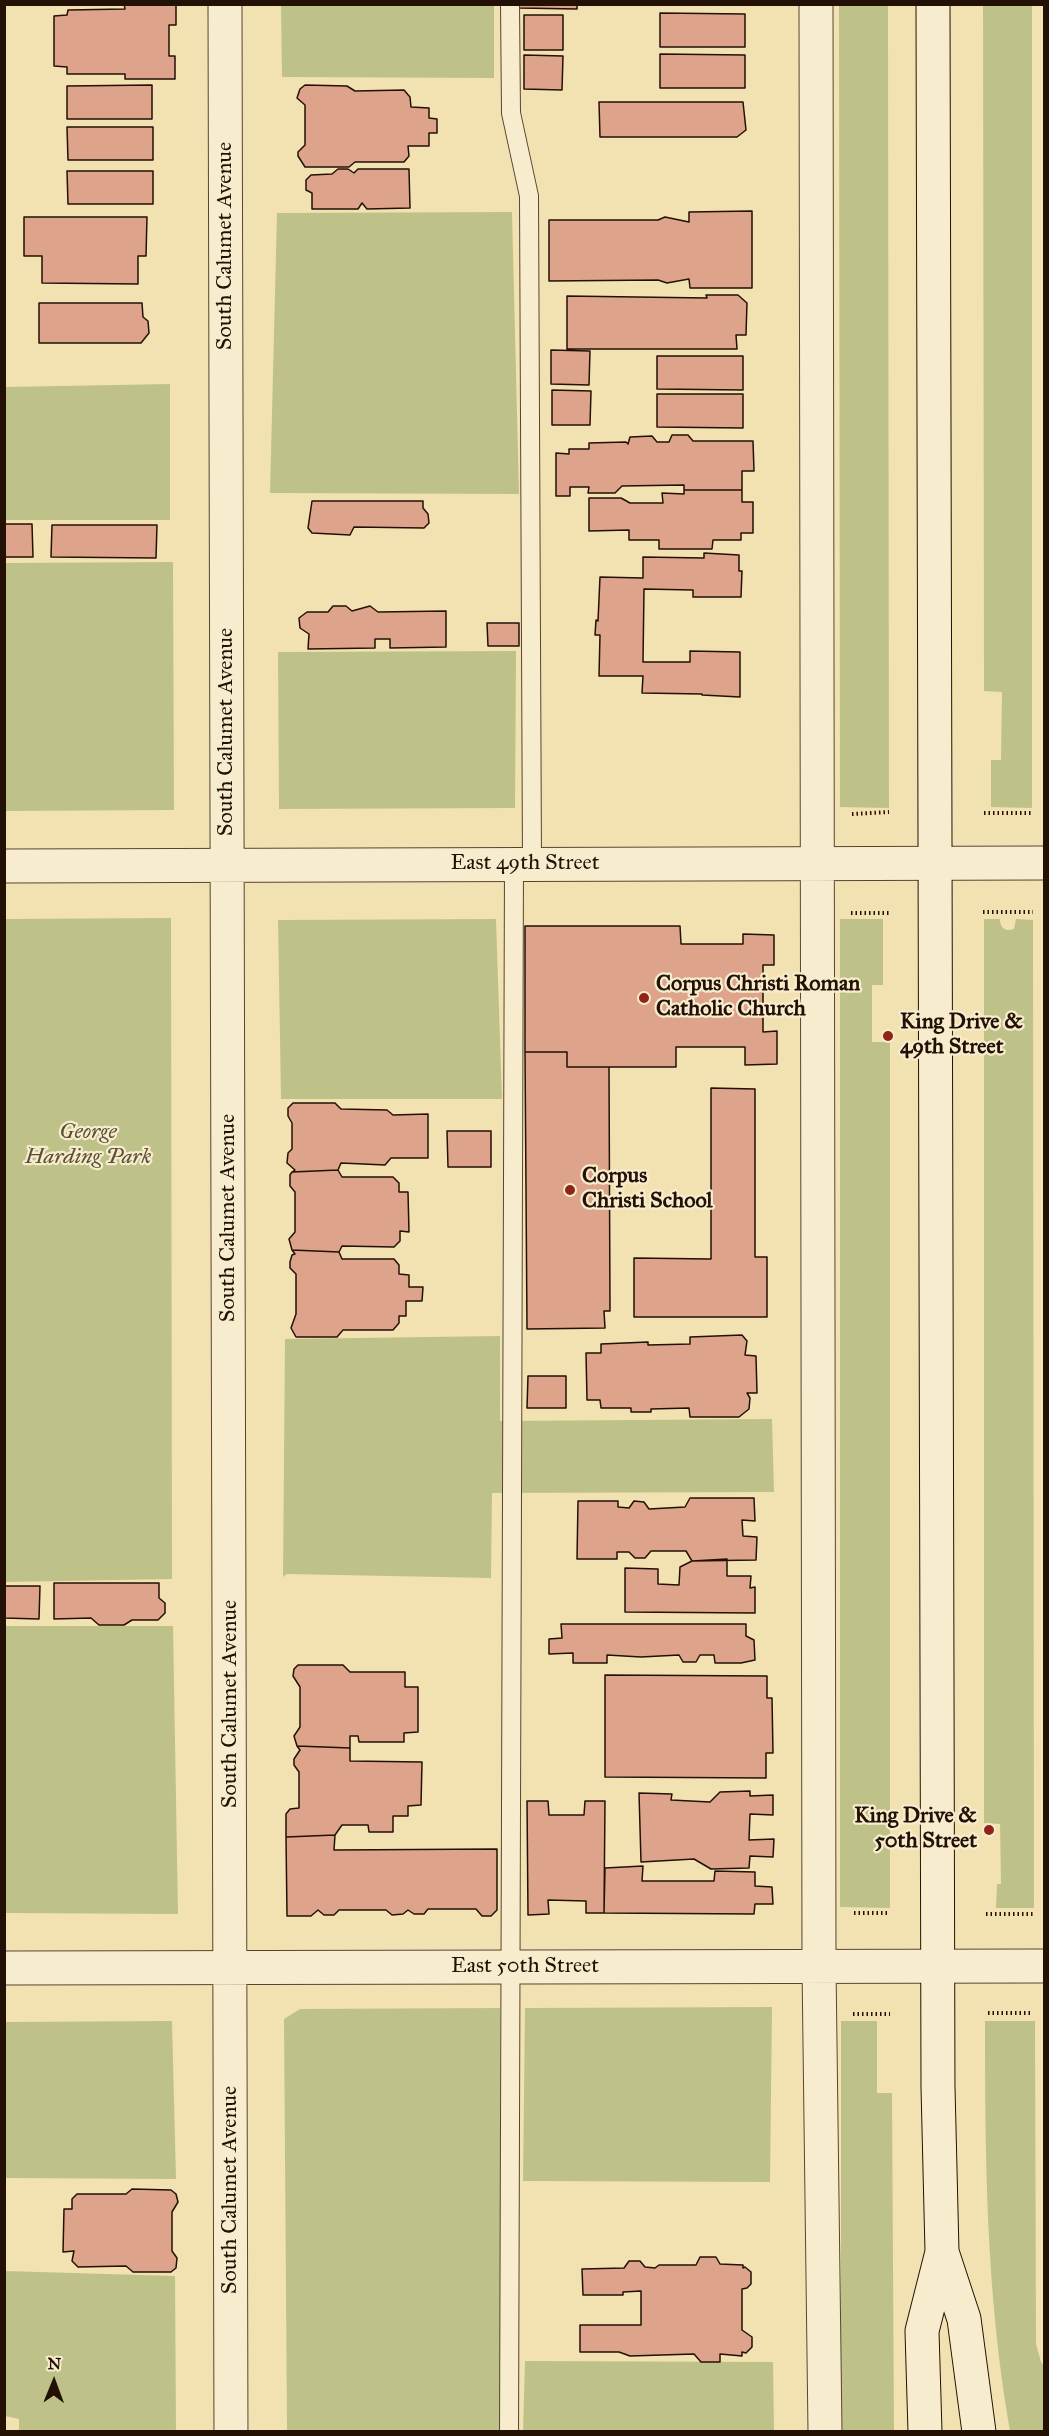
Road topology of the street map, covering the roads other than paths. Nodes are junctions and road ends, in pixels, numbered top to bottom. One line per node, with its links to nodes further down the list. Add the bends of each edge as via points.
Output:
1 (225, 4): 9 (street, South Calumet Avenue)
2 (510, 4): 6 (lane, via 511,113 529,196)
3 (816, 4): 7 (street)
4 (933, 4): 8 (street)
5 (1044, 863): 8 (street, East 49th Street)
6 (523, 864): 7 (street, East 49th Street); 9 (street, East 49th Street); 16 (lane)
7 (816, 864): 8 (street, East 49th Street); 11 (street)
8 (935, 864): 12 (street)
9 (228, 865): 10 (street, East 49th Street); 14 (street, South Calumet Avenue)
10 (4, 866)
11 (819, 1966): 12 (street, East 50th Street); 16 (street, East 50th Street); 20 (street)
12 (938, 1966): 13 (street, East 50th Street); 17 (street)
13 (1044, 1966)
14 (231, 1967): 15 (street, East 50th Street); 16 (street, East 50th Street); 18 (street, South Calumet Avenue)
15 (4, 1968)
16 (511, 1968): 19 (lane)
17 (942, 2252): 21 (street, via 922,2331); 22 (street, via 964,2319)
18 (231, 2432)
19 (509, 2432)
20 (825, 2432)
21 (925, 2432)
22 (979, 2432)

